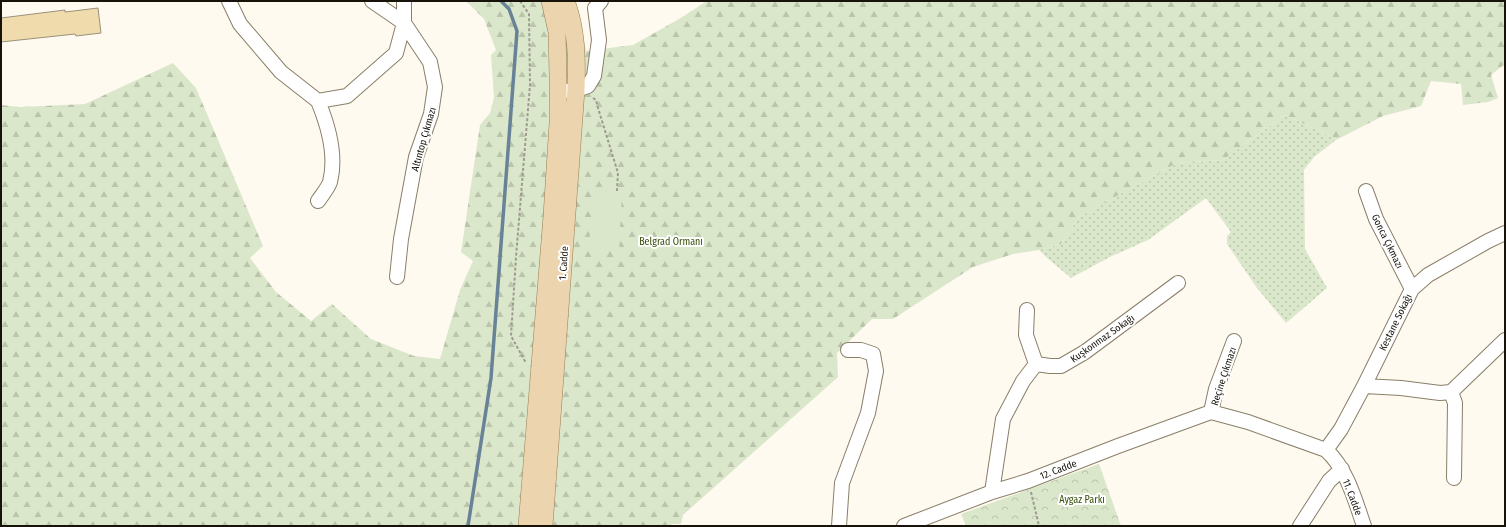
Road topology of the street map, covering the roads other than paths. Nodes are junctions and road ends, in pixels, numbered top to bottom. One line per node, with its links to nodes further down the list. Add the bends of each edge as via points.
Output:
1 (229, 1): 10 (street, via 240,24 281,72)
2 (372, 1): 7 (street, Altıntop Çıkmazı)
3 (404, 1): 7 (street)
4 (550, 1): 9 (main road, 1. Cadde, via 557,32)
5 (566, 1): 8 (main road, 1. Cadde, via 570,11)
6 (601, 1): 8 (street, via 595,8 599,40 594,76)
7 (404, 23): 10 (street, via 396,53 347,96); 14 (street, Altıntop Çıkmazı, via 430,62 435,87 431,114 416,157)
8 (582, 88): 9 (street); 30 (main road, 1. Cadde)
9 (558, 92): 29 (main road, 1. Cadde, via 552,216)
10 (318, 101): 12 (street, via 327,123 332,156 329,182)
11 (1366, 191): 16 (street, Gonca Çıkmazı, via 1376,219)
12 (318, 201)
13 (1505, 233): 16 (street, Kestane Sokağı, via 1428,275)
14 (396, 277)
15 (1178, 283): 21 (street, Kuşkonmaz Sokağı, via 1085,352 1061,366)
16 (1412, 290): 22 (street, Kestane Sokağı)
17 (1027, 310): 21 (street, via 1026,335)
18 (1505, 340): 23 (street)
19 (1234, 341): 24 (street, Reçine Çıkmazı, via 1218,383)
20 (848, 350): 31 (street, via 862,350 873,354 876,371 868,413 842,483)
21 (1036, 364): 28 (street, via 1023,380 1003,419)
22 (1364, 386): 23 (street); 25 (street, Kestane Sokağı, via 1341,429)
23 (1451, 392): 27 (street, via 1455,403)
24 (1211, 412): 25 (street, via 1248,422); 28 (street, 12. Cadde, via 1028,481)
25 (1326, 450): 26 (street, 11. Cadde)
26 (1342, 469): 33 (street, via 1329,482); 34 (street, 11. Cadde)
27 (1454, 478)
28 (992, 492): 32 (street, 12. Cadde)
29 (527, 526)
30 (544, 526)
31 (839, 526)
32 (904, 526)
33 (1300, 526)
34 (1364, 526)

